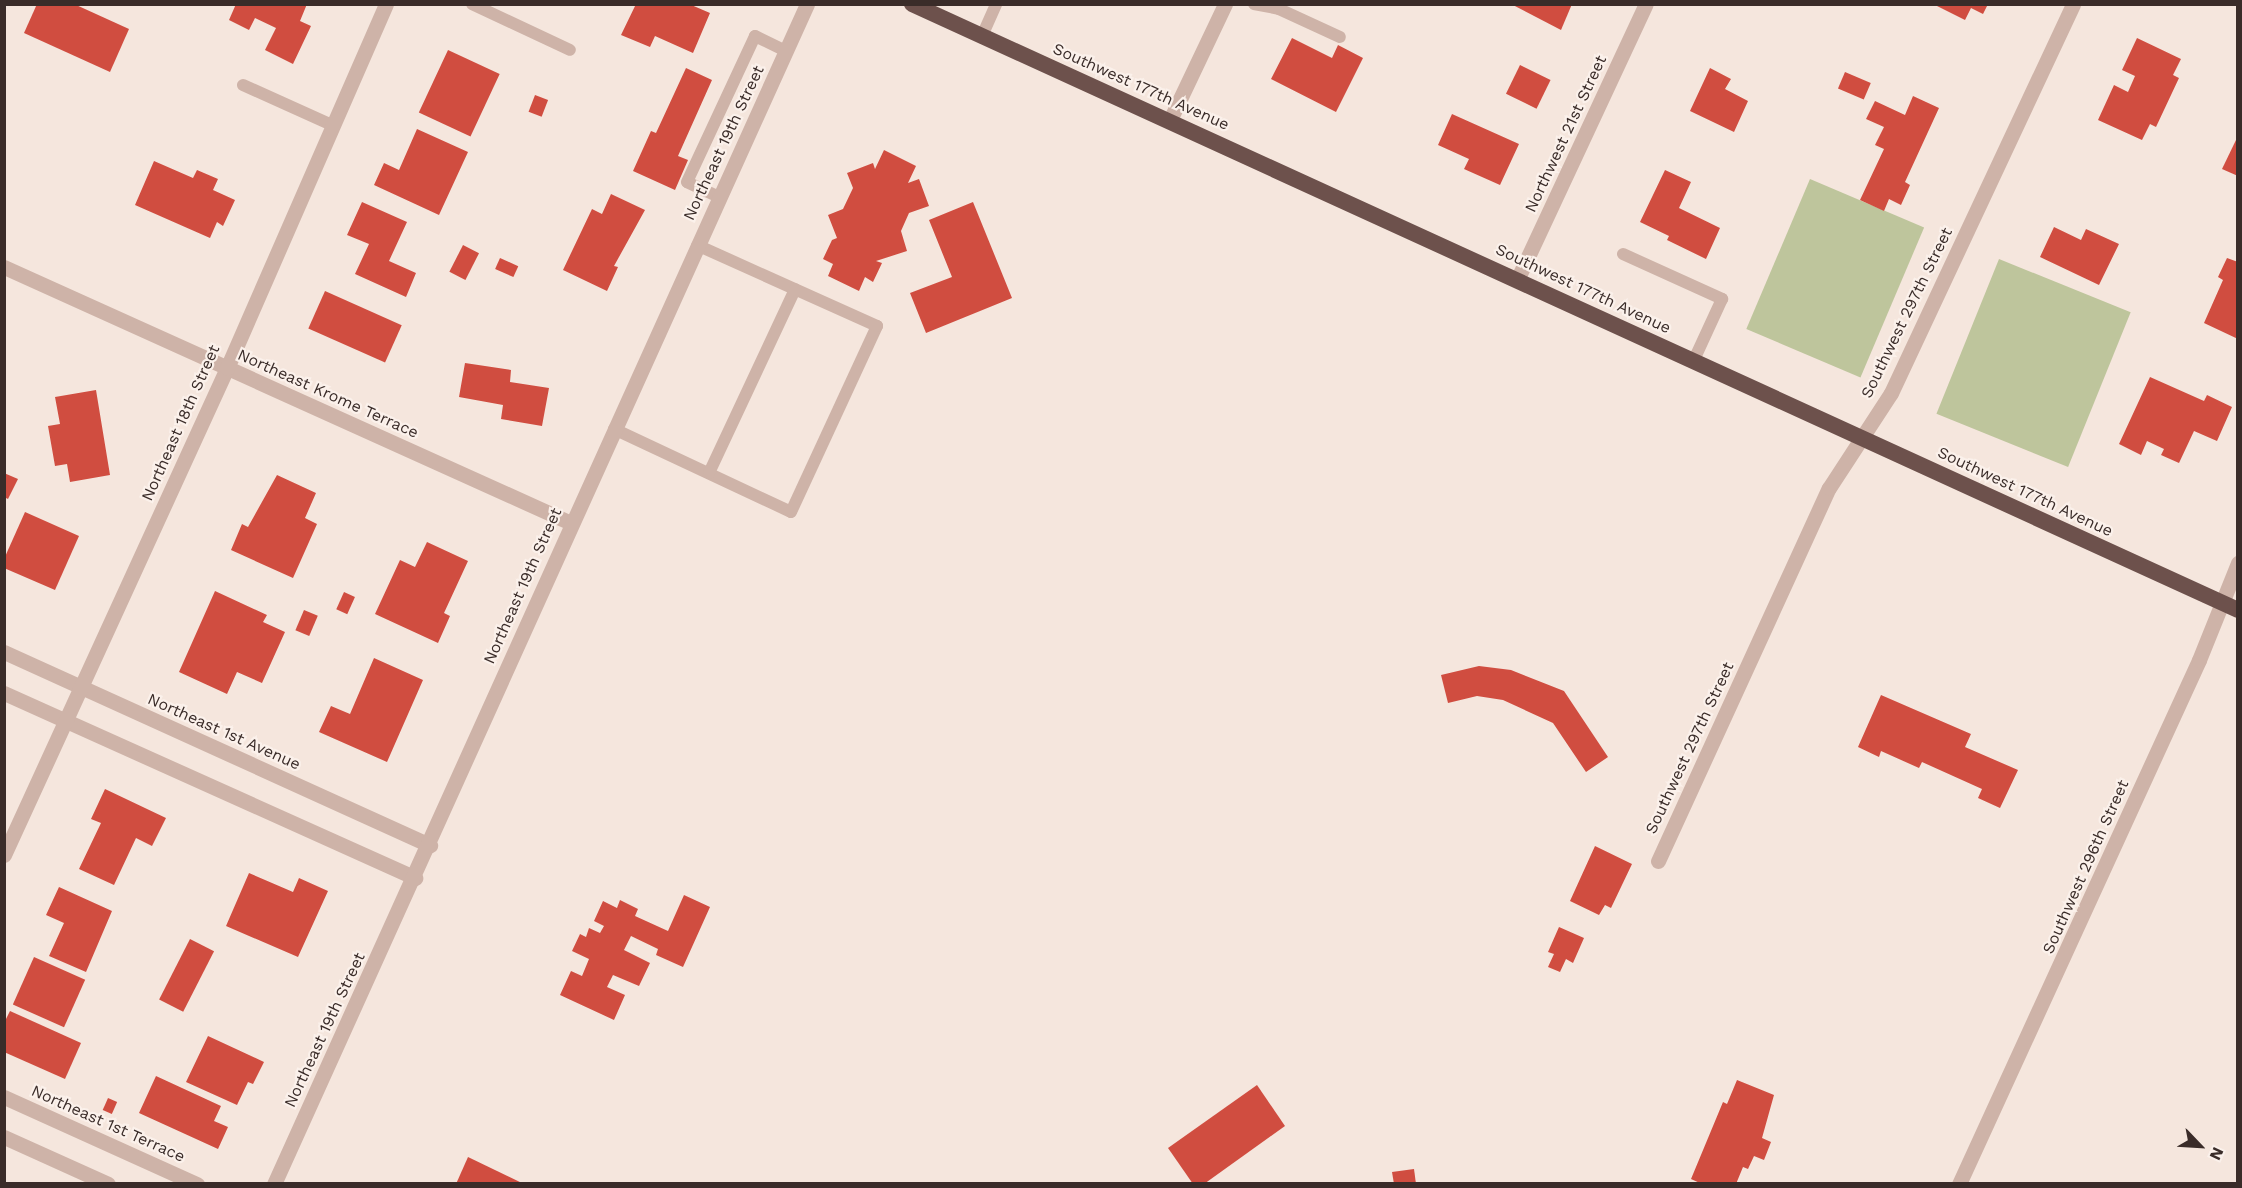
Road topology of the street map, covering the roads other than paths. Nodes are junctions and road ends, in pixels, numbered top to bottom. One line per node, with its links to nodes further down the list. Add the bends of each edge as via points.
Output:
1 (386, 4): 16 (street, Northeast 18th Street)
2 (472, 4): 12 (lane)
3 (807, 4): 13 (street, Northeast 19th Street)
4 (912, 4): 10 (highway, Southwest 177th Avenue)
5 (996, 4): 10 (lane)
6 (1225, 4): 15 (street)
7 (1254, 4): 11 (lane, via 1279,9)
8 (1646, 4): 21 (street, Northwest 21st Street)
9 (2073, 4): 26 (street, Southwest 297th Street, via 1890,393)
10 (982, 36): 15 (highway, Southwest 177th Avenue)
11 (1340, 37)
12 (570, 50)
13 (786, 51): 17 (street, Northeast 19th Street); 17 (lane, via 755,36 687,182)
14 (243, 85): 16 (lane)
15 (1170, 120): 21 (highway, Southwest 177th Avenue)
16 (332, 125): 24 (street, Northeast 18th Street)
17 (719, 197): 18 (street, Northeast 19th Street)
18 (697, 245): 22 (lane); 25 (street, Northeast 19th Street)
19 (1623, 254): 23 (lane, via 1722,299)
20 (4, 267): 24 (street, Northeast Krome Terrace)
21 (1518, 278): 23 (highway, Southwest 177th Avenue)
22 (795, 289): 27 (lane); 27 (lane, via 877,326 791,512)
23 (1694, 360): 26 (highway, Southwest 177th Avenue)
24 (227, 368): 28 (street, Northeast Krome Terrace); 33 (street, Northeast 18th Street)
25 (614, 429): 27 (lane); 28 (street, Northeast 19th Street)
26 (1862, 438): 30 (highway, Southwest 177th Avenue); 38 (street, Southwest 297th Street, via 1829,488)
27 (709, 474)
28 (571, 523): 36 (street, Northeast 19th Street)
29 (2238, 563): 30 (street, Southwest 296th Street)
30 (2222, 603): 31 (highway, Southwest 177th Avenue); 45 (street, Southwest 296th Street)
31 (2238, 610)
32 (4, 652): 33 (street, Northeast 1st Avenue)
33 (80, 687): 35 (street, Northeast 18th Street); 36 (street, Northeast 1st Avenue)
34 (4, 693): 35 (street)
35 (65, 720): 37 (street, Northeast 18th Street); 39 (street)
36 (430, 845): 39 (street, Northeast 19th Street)
37 (4, 855)
38 (1658, 861)
39 (415, 878): 44 (street, Northeast 19th Street)
40 (4, 1097): 43 (street, Northeast 1st Terrace)
41 (4, 1137): 42 (street)
42 (108, 1184)
43 (197, 1184)
44 (274, 1184)
45 (1959, 1184)

